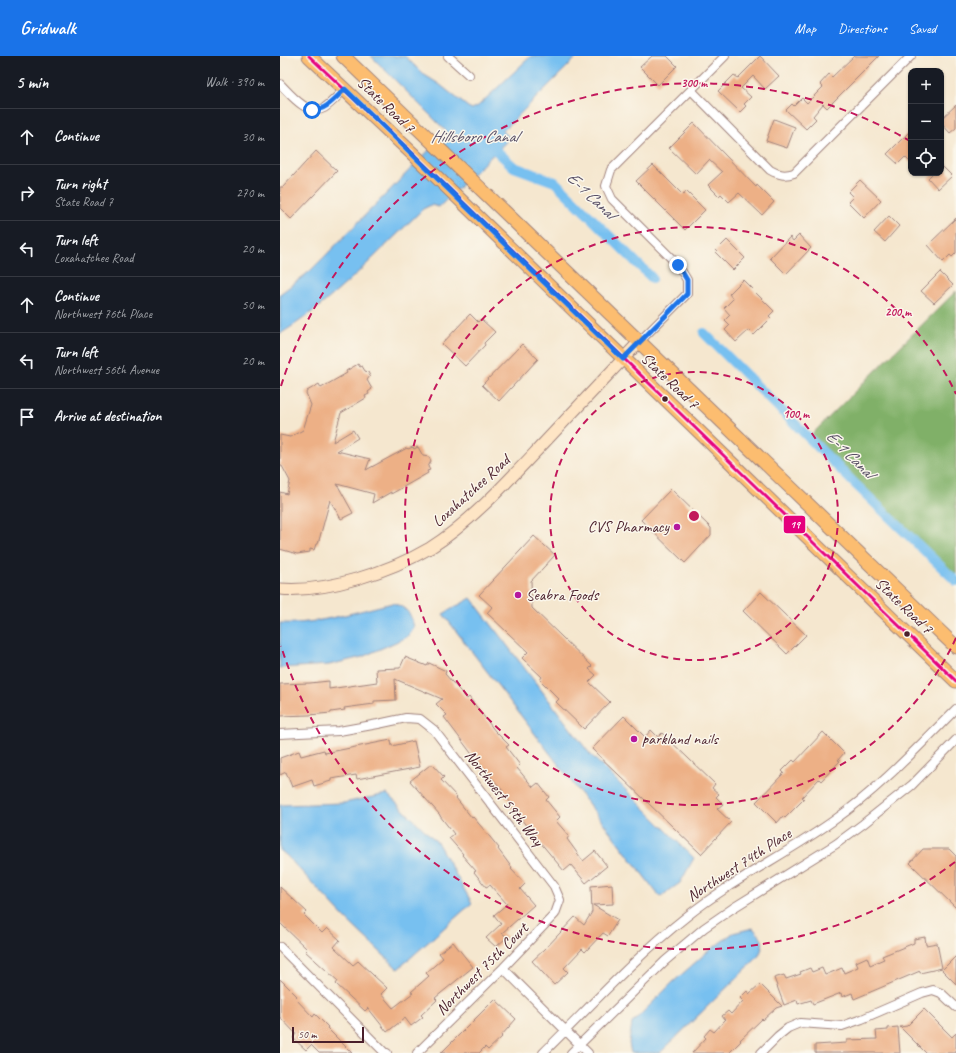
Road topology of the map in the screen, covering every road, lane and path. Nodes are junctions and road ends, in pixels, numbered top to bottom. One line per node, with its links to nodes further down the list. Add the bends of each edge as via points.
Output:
1 (309, 56): 8 (main road, State Road 7)
2 (343, 56): 10 (main road, State Road 7)
3 (448, 56): 6 (street)
4 (725, 56): 9 (street)
5 (911, 56): 9 (street, via 794,173 786,176 770,170)
6 (469, 75)
7 (280, 84): 8 (street, via 302,105 312,110 326,106)
8 (345, 89): 11 (main road, State Road 7)
9 (691, 90): 10 (street, via 611,170 606,186 612,199 678,265 687,280 687,294)
10 (639, 342): 11 (main road, Loxahatchee Road); 13 (main road, State Road 7)
11 (623, 359): 12 (main road, Loxahatchee Road, via 519,470 465,523 430,548 395,565 353,580 318,588); 14 (main road, State Road 7)
12 (280, 589)
13 (956, 647)
14 (928, 653): 15 (main road); 16 (main road, State Road 7)
15 (956, 669)
16 (956, 681)
17 (956, 708): 24 (street, Northwest 74th Place, via 887,777 839,817 730,885 666,933)
18 (280, 734): 20 (street, Northwest 59th Way, via 339,731 406,718 420,719 434,730 554,886)
19 (956, 740): 25 (street, Northwest 74th Place, via 912,785 863,824 704,928 665,961)
20 (560, 900): 22 (street, Northwest 75th Court, via 555,914)
21 (280, 947): 26 (street)
22 (503, 968): 24 (street); 27 (street, Northwest 75th Court)
23 (956, 1007): 31 (street, via 941,993 933,990 842,1026 800,1023 788,1028)
24 (566, 1030): 25 (street); 28 (street, Northwest 74th Place)
25 (580, 1044): 29 (street, Northwest 74th Place); 30 (street)
26 (387, 1053)
27 (417, 1053)
28 (543, 1053)
29 (571, 1053)
30 (588, 1053)
31 (761, 1053)

